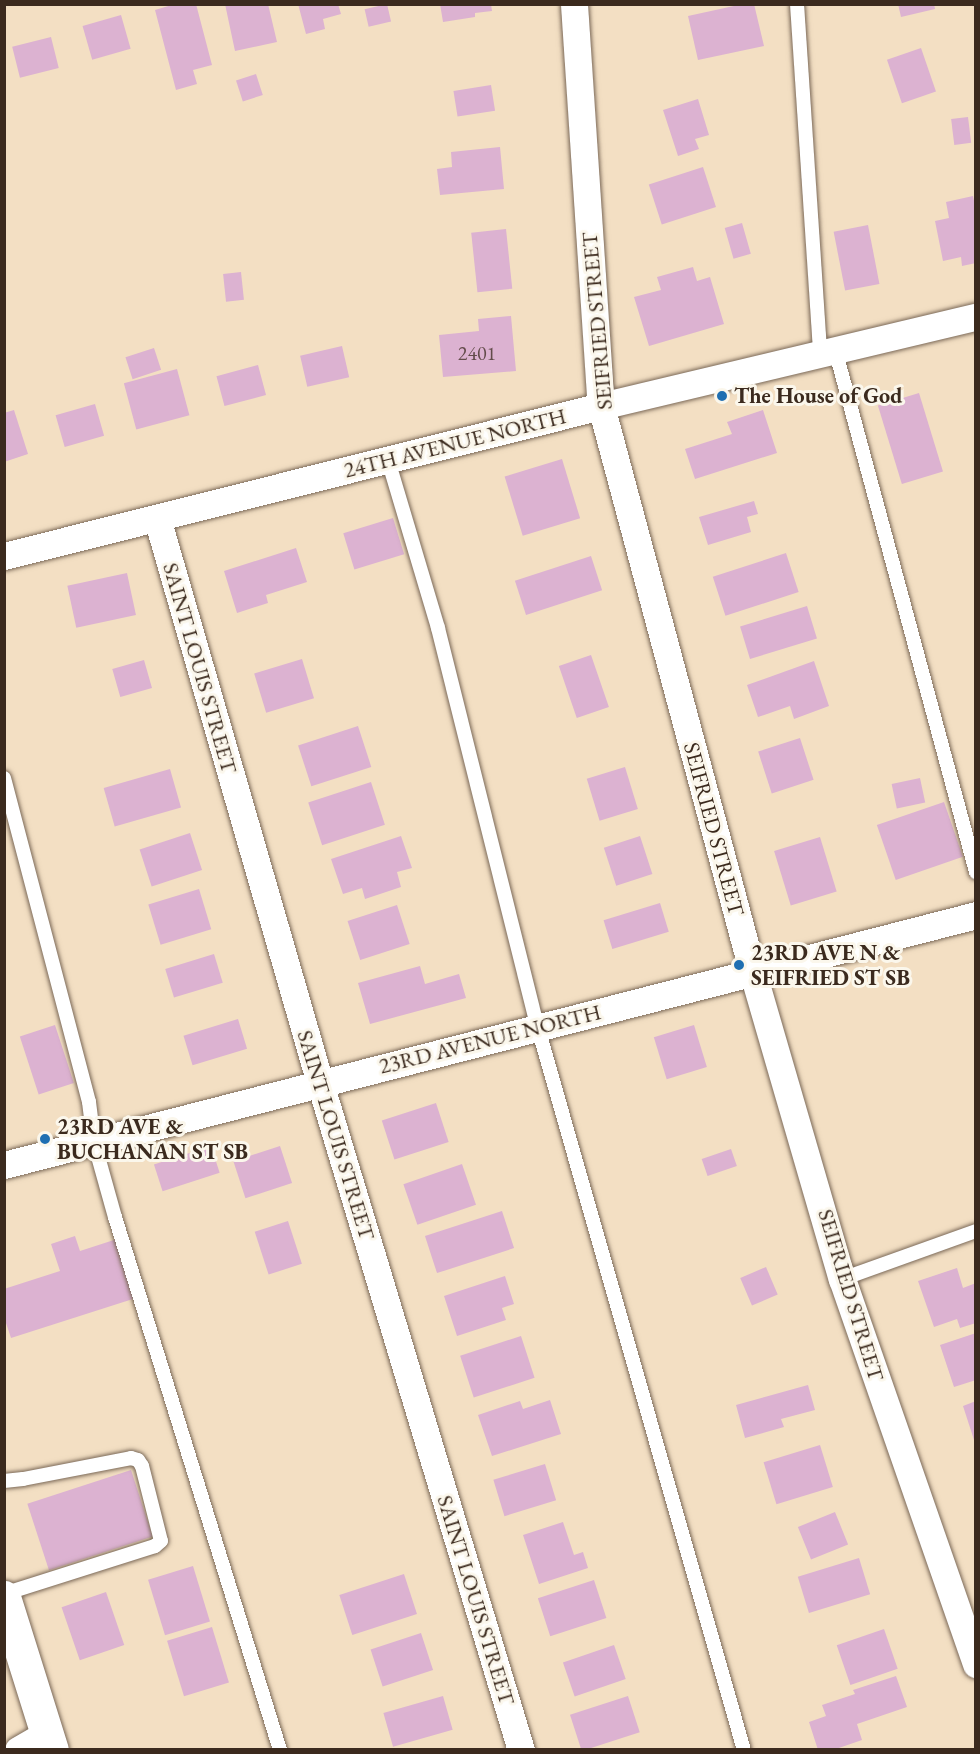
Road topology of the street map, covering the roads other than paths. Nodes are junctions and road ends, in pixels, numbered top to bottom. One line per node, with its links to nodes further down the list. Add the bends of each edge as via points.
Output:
1 (574, 4): 5 (street, SEIFRIED STREET)
2 (798, 4): 4 (lane)
3 (975, 317): 4 (street, 24TH AVENUE NORTH)
4 (828, 351): 5 (street, 24TH AVENUE NORTH); 10 (lane)
5 (601, 406): 6 (street, 24TH AVENUE NORTH); 12 (street, SEIFRIED STREET)
6 (388, 460): 7 (street, 24TH AVENUE NORTH); 13 (lane, via 438,627)
7 (157, 518): 8 (street, 24TH AVENUE NORTH); 14 (street, SAINT LOUIS STREET)
8 (4, 556)
9 (4, 778): 15 (lane, via 89,1102)
10 (975, 872)
11 (975, 915): 12 (street, 23RD AVENUE NORTH)
12 (752, 970): 13 (street, 23RD AVENUE NORTH); 18 (street, SEIFRIED STREET)
13 (538, 1028): 14 (street, 23RD AVENUE NORTH); 26 (lane)
14 (320, 1083): 15 (street, 23RD AVENUE NORTH); 25 (street, SAINT LOUIS STREET)
15 (94, 1142): 16 (street, 23RD AVENUE NORTH); 24 (lane)
16 (4, 1165)
17 (975, 1232): 18 (lane)
18 (842, 1279): 21 (street, SEIFRIED STREET)
19 (4, 1480): 20 (lane, via 131,1458 138,1460 161,1541)
20 (4, 1595): 22 (street)
21 (975, 1664)
22 (50, 1741): 23 (street)
23 (18, 1749)
24 (280, 1749)
25 (521, 1749)
26 (744, 1749)

